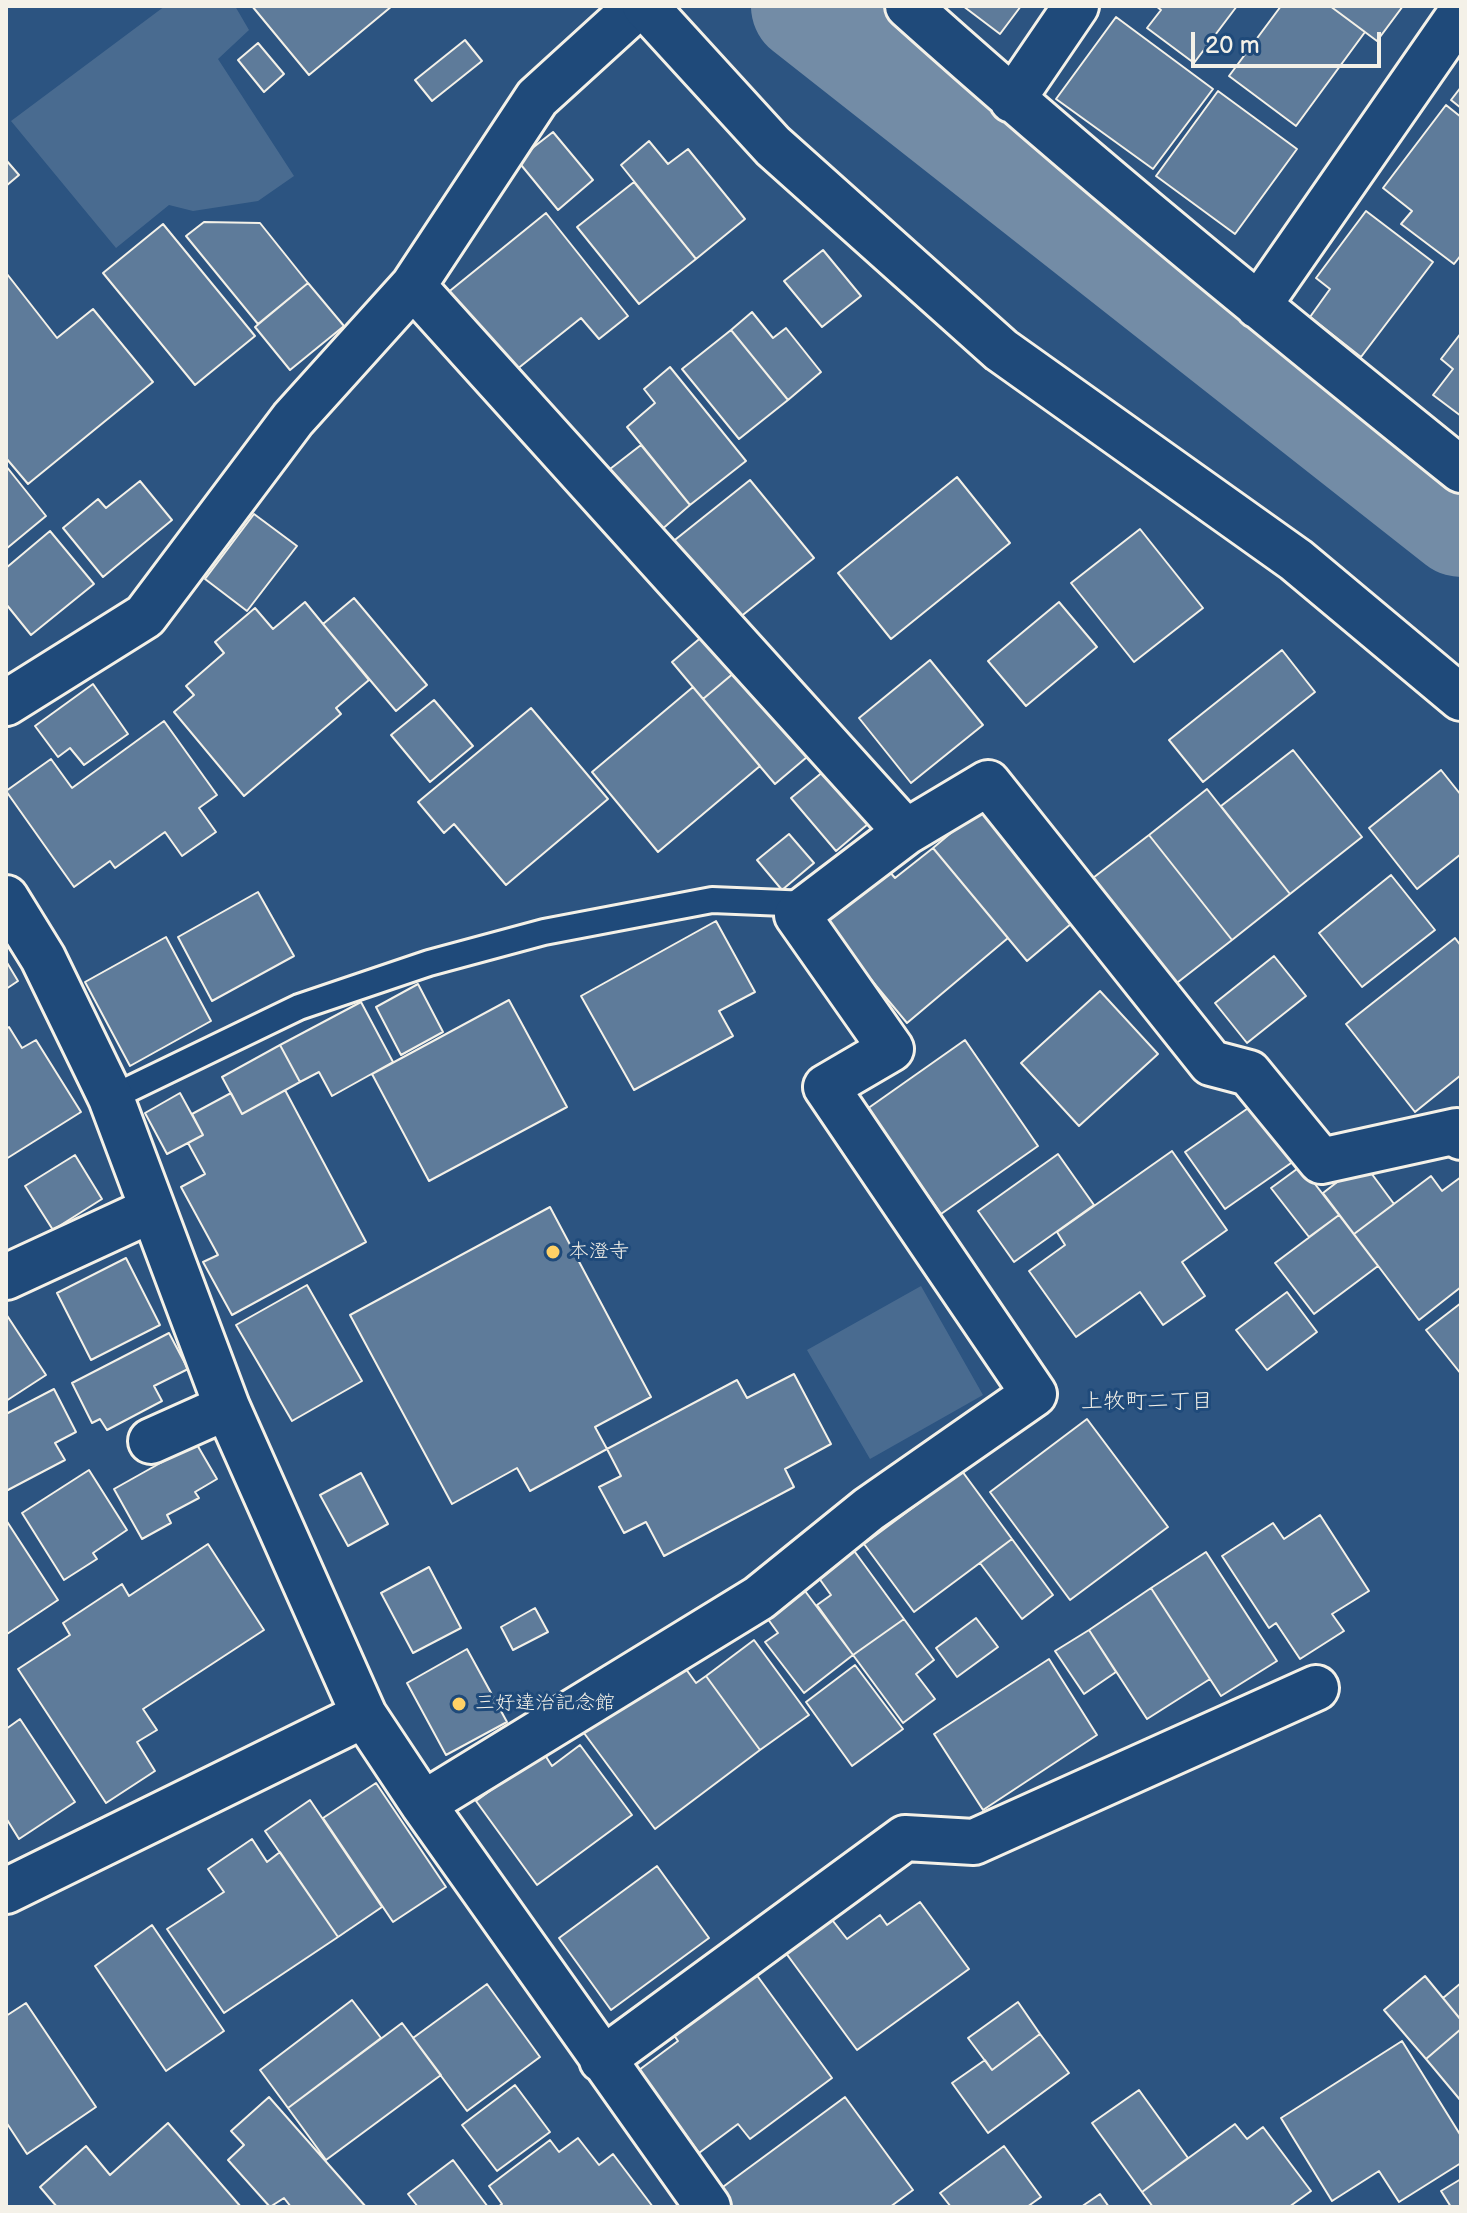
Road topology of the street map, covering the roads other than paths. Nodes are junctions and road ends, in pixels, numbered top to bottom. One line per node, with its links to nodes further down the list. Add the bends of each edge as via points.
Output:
1 (638, 6): 7 (street, via 537,98)
2 (645, 6): 10 (street, via 773,146 1001,350 1296,560)
3 (908, 6): 6 (street)
4 (1076, 6): 6 (street)
5 (1461, 13): 8 (street)
6 (1012, 100): 8 (street)
7 (413, 286): 11 (street, via 293,419 145,616); 12 (street)
8 (1258, 306): 9 (street)
9 (1461, 470)
10 (1461, 698)
11 (6, 703)
12 (906, 832): 14 (street); 16 (street, via 988,783 1211,1063 1249,1073 1321,1161 1457,1131)
13 (6, 898): 15 (street, via 43,958)
14 (811, 904): 15 (lane, via 712,900 544,932 443,959 299,1007); 23 (street, via 797,915 891,1049 826,1087 1034,1394 869,1509 759,1598)
15 (111, 1098): 17 (street)
16 (1461, 1137)
17 (151, 1210): 18 (street); 19 (street)
18 (6, 1277)
19 (227, 1407): 20 (street); 22 (street)
20 (151, 1441)
21 (1316, 1688): 25 (street, via 974,1842 905,1838)
22 (364, 1715): 23 (street); 24 (street)
23 (423, 1804): 25 (street)
24 (6, 1891)
25 (602, 2060): 26 (street)
26 (708, 2207)

